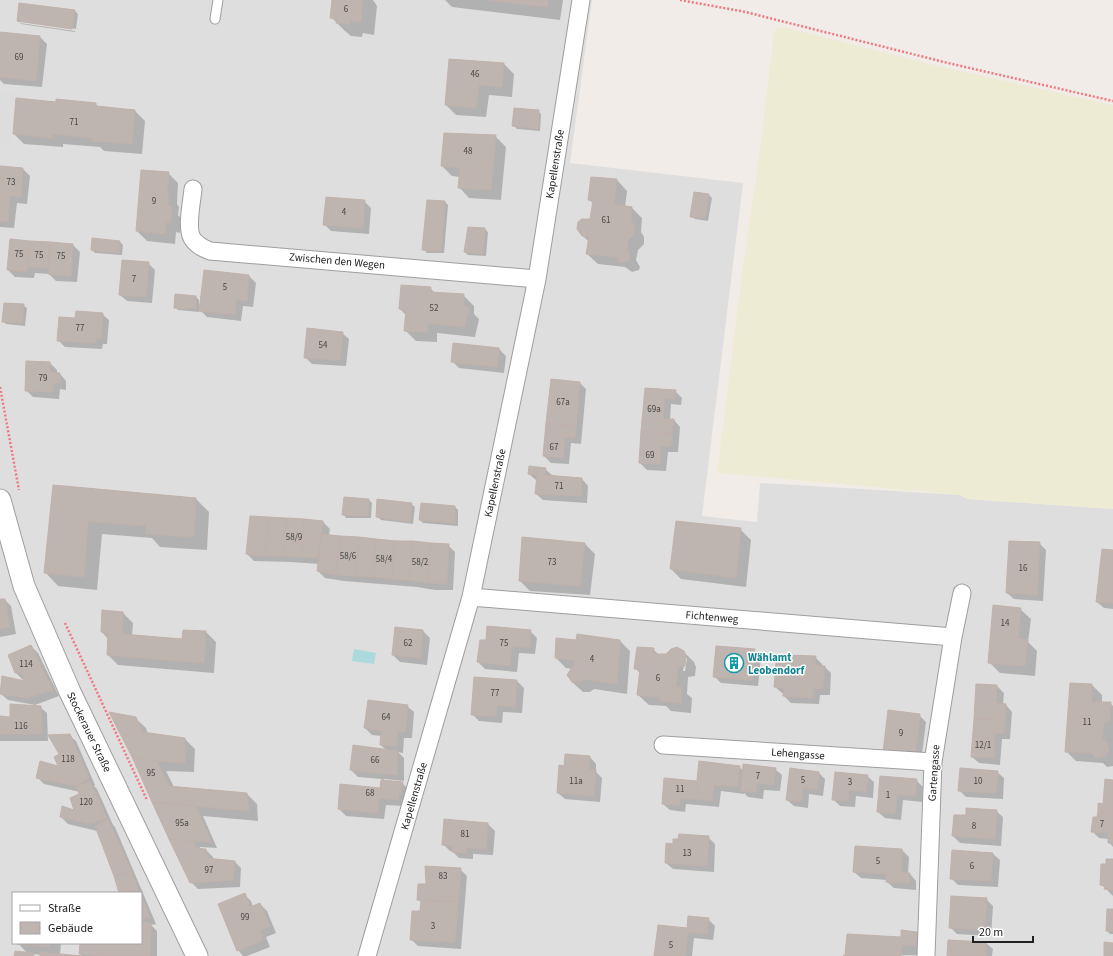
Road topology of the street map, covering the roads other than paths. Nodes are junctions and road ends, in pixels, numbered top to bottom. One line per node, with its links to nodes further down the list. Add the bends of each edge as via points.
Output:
1 (218, 0): 3 (lane)
2 (581, 0): 5 (street, Kapellenstraße)
3 (215, 19)
4 (193, 189): 5 (street, Zwischen den Wegen, via 189,227 192,238 210,251)
5 (536, 279): 8 (street, Kapellenstraße)
6 (0, 500): 12 (street, Stockerauer Straße, via 27,593 70,692)
7 (962, 593): 9 (street, Gartengasse)
8 (471, 597): 9 (street, Fichtenweg); 13 (street, Kapellenstraße)
9 (953, 637): 11 (street, Gartengasse)
10 (663, 745): 11 (street, Lehengasse)
11 (933, 762): 14 (street, Gartengasse)
12 (197, 956)
13 (367, 956)
14 (926, 956)

